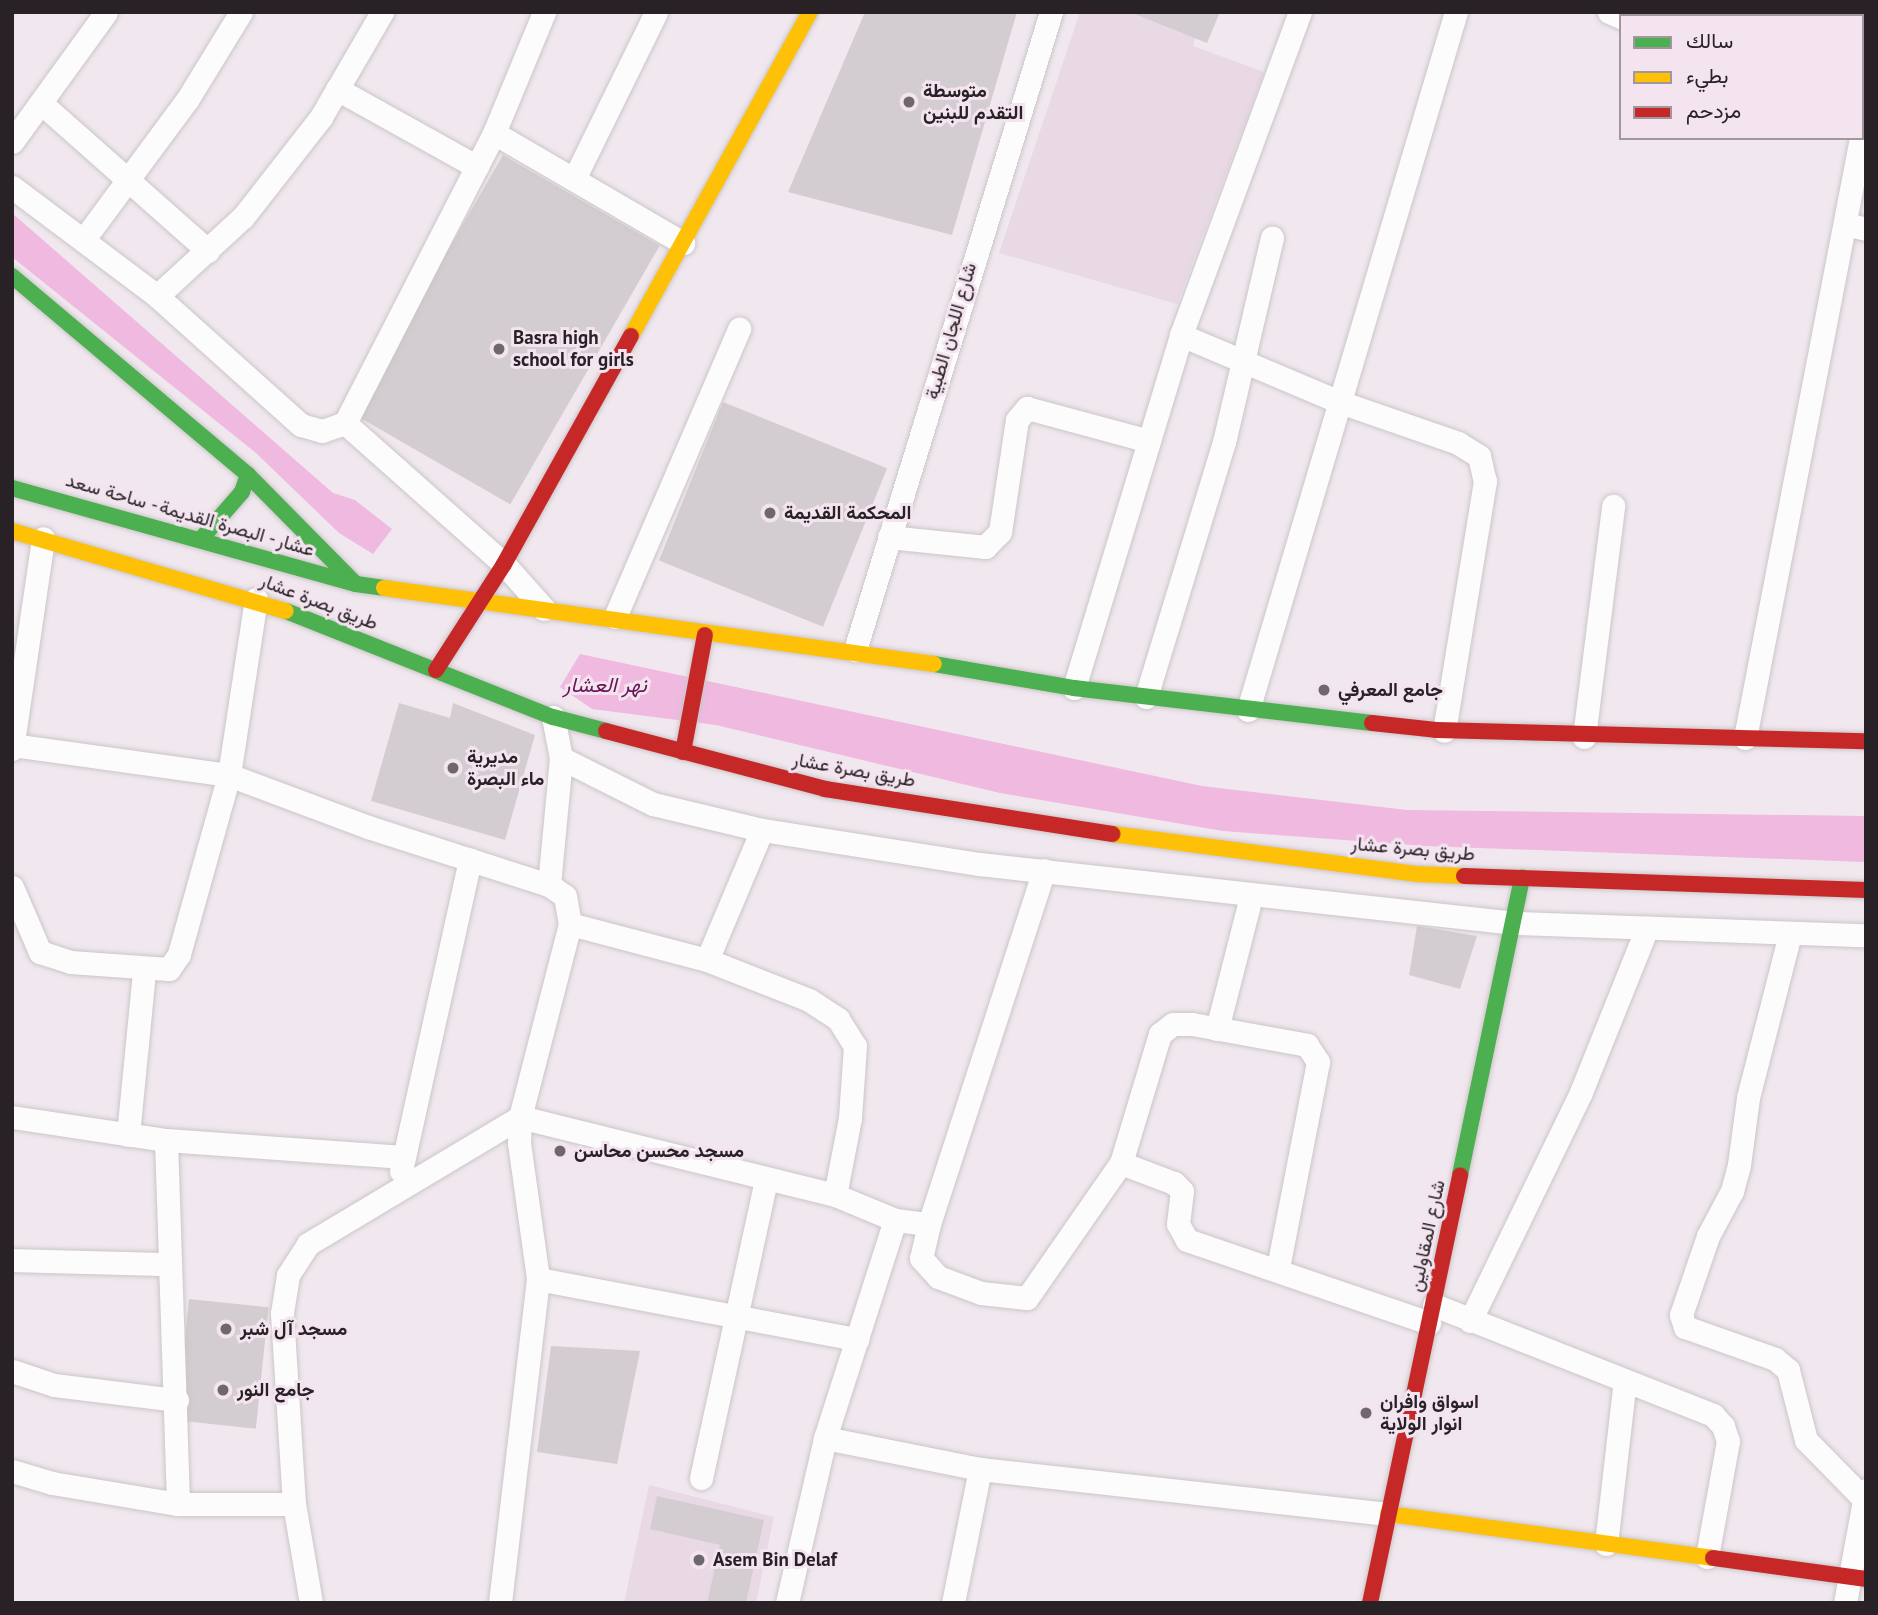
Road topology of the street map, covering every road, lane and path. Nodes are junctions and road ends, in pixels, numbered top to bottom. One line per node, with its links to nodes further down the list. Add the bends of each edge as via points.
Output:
1 (106, 12): 11 (street)
2 (241, 12): 16 (street, via 187,100)
3 (382, 12): 10 (street)
4 (544, 12): 12 (street)
5 (656, 12): 17 (street)
6 (810, 12): 22 (main road)
7 (1051, 12): 36 (street, شارع اللجان الطبية)
8 (1300, 12): 27 (street)
9 (1455, 12): 29 (street)
10 (337, 89): 15 (street); 23 (street, via 243,217)
11 (41, 103): 14 (street); 16 (street)
12 (494, 134): 15 (street); 17 (street)
13 (1861, 140): 19 (street)
14 (12, 142)
15 (477, 167): 30 (street)
16 (130, 178): 21 (street); 23 (street)
17 (574, 179): 22 (street)
18 (12, 187): 21 (street)
19 (1855, 226): 54 (street)
20 (1272, 238): 28 (street)
21 (84, 239): 25 (street)
22 (683, 243): 39 (main road)
23 (208, 251): 25 (street)
24 (12, 276): 32 (main road)
25 (157, 296): 30 (street, via 300,425 323,431)
26 (739, 329): 44 (street)
27 (1181, 335): 28 (street); 31 (street)
28 (1242, 361): 29 (street); 49 (street, via 1224,442)
29 (1337, 401): 50 (street); 52 (street, via 1458,443 1479,456 1485,481)
30 (345, 423): 39 (street)
31 (1149, 441): 36 (street, via 1027,408 1017,420 1000,532 985,547); 48 (street)
32 (248, 475): 38 (main road, via 242,492); 40 (main road)
33 (12, 488): 38 (main road, عشار - البصرة القديمة - ساحة سعد)
34 (1613, 506): 53 (street)
35 (12, 531): 37 (main road, طريق بصرة عشار)
36 (889, 537): 46 (street, شارع اللجان الطبية)
37 (43, 538): 41 (main road, طريق بصرة عشار); 56 (street)
38 (201, 539): 40 (main road, عشار - البصرة القديمة - ساحة سعد)
39 (504, 564): 42 (main road); 43 (street)
40 (356, 584): 42 (main road, عشار - البصرة القديمة - ساحة سعد)
41 (256, 599): 47 (main road, طريق بصرة عشار); 59 (street)
42 (480, 600): 43 (main road, عشار - البصرة القديمة - ساحة سعد); 47 (main road)
43 (544, 610): 44 (main road, عشار - البصرة القديمة - ساحة سعد)
44 (615, 617): 45 (main road, عشار - البصرة القديمة - ساحة سعد)
45 (705, 635): 46 (main road, عشار - البصرة القديمة - ساحة سعد); 57 (main road)
46 (855, 650): 48 (main road, عشار - البصرة القديمة - ساحة سعد)
47 (436, 670): 51 (main road, طريق بصرة عشار)
48 (1074, 688): 49 (main road, عشار - البصرة القديمة - ساحة سعد)
49 (1146, 697): 50 (main road, عشار - البصرة القديمة - ساحة سعد)
50 (1248, 710): 52 (main road, عشار - البصرة القديمة - ساحة سعد)
51 (553, 717): 57 (main road, طريق بصرة عشار); 58 (street)
52 (1444, 731): 53 (main road, عشار - البصرة القديمة - ساحة سعد)
53 (1584, 737): 54 (main road, عشار - البصرة القديمة - ساحة سعد)
54 (1745, 738): 55 (main road, عشار - البصرة القديمة - ساحة سعد)
55 (1866, 741)
56 (12, 746): 59 (street)
57 (683, 752): 63 (main road, طريق بصرة عشار, via 825,789 1062,827 1417,874)
58 (561, 758): 60 (street, via 653,804); 64 (street)
59 (229, 775): 61 (street); 74 (street, via 179,954 169,969)
60 (762, 830): 62 (street); 73 (street)
61 (470, 860): 64 (street); 80 (street, via 429,1059)
62 (1044, 870): 67 (street); 86 (street)
63 (1522, 877): 66 (main road, طريق بصرة عشار); 68 (main road, شارع المقاولين)
64 (549, 885): 69 (street, via 565,896)
65 (12, 887): 74 (street, via 40,951 70,962)
66 (1866, 890)
67 (1251, 897): 68 (street); 75 (street)
68 (1516, 923): 70 (street); 92 (main road, شارع المقاولين)
69 (570, 924): 73 (street); 77 (street)
70 (1647, 928): 71 (street); 93 (street, via 1581,1092)
71 (1790, 934): 72 (street); 102 (street, via 1748,1098 1740,1165 1708,1236 1681,1315 1685,1326 1775,1359 1788,1370 1806,1440)
72 (1866, 935)
73 (707, 960): 84 (street, via 809,1000 838,1019 855,1046 850,1118)
74 (144, 971): 78 (street)
75 (1217, 1029): 81 (street, via 1173,1024 1160,1034); 89 (street, via 1307,1045 1318,1062)
76 (12, 1116): 78 (street)
77 (520, 1117): 82 (street); 83 (street); 90 (street, via 519,1143)
78 (128, 1136): 79 (street)
79 (166, 1140): 80 (street); 88 (street)
80 (403, 1157): 83 (street)
81 (1121, 1163): 86 (street, via 1027,1298 981,1293 938,1277 921,1258); 89 (street, via 1174,1183 1182,1191 1178,1224 1187,1240)
82 (766, 1179): 84 (street); 91 (street)
83 (397, 1192): 104 (street, via 308,1244 288,1275 282,1313)
84 (835, 1195): 85 (street)
85 (895, 1220): 86 (street); 94 (street)
86 (929, 1224)
87 (12, 1260): 88 (street)
88 (169, 1265): 97 (street)
89 (1278, 1268): 92 (street)
90 (538, 1279): 91 (street); 110 (street)
91 (737, 1314): 94 (street); 101 (street)
92 (1432, 1314): 93 (street); 105 (main road, شارع المقاولين)
93 (1470, 1321): 96 (street)
94 (857, 1339): 98 (street)
95 (12, 1371): 97 (street, via 54,1385)
96 (1625, 1381): 106 (street); 107 (street, via 1713,1415 1723,1426 1728,1441)
97 (177, 1400): 103 (street)
98 (825, 1438): 99 (street); 111 (street)
99 (980, 1469): 105 (street); 112 (street)
100 (12, 1471): 103 (street, via 52,1483)
101 (701, 1478)
102 (1865, 1494): 108 (street)
103 (178, 1504): 104 (street)
104 (294, 1504): 109 (street)
105 (1388, 1514): 106 (main road); 113 (main road, شارع المقاولين)
106 (1606, 1544): 107 (main road)
107 (1707, 1558): 108 (main road)
108 (1857, 1578): 114 (street)
109 (311, 1603)
110 (500, 1603)
111 (787, 1603)
112 (953, 1603)
113 (1370, 1603)
114 (1844, 1603)

